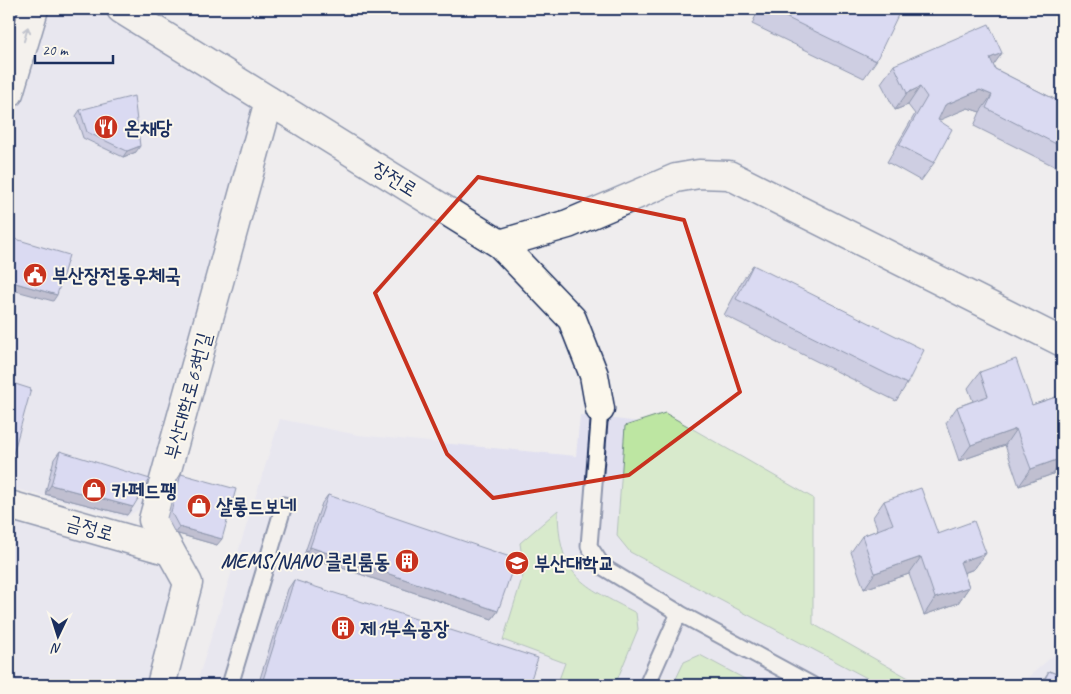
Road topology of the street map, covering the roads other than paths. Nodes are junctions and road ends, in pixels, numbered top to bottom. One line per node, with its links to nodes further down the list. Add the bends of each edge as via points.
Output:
1 (34, 9): 3 (street, one-way to 1)
2 (122, 9): 4 (street, 장전로)
3 (9, 93)
4 (269, 100): 5 (street, 장전로); 10 (street, 부산대학로63번길, via 153,520)
5 (500, 244): 6 (street, via 568,224 676,178 699,174 729,175); 7 (street, 장전로, via 572,319 594,375)
6 (1062, 342)
7 (600, 409): 11 (lane, via 589,546 603,567)
8 (9, 505): 10 (street, 금정로)
9 (284, 505): 13 (lane)
10 (170, 551): 12 (street, 부산대학로63번길, via 188,583)
11 (679, 612): 14 (lane); 15 (lane)
12 (161, 685)
13 (230, 685)
14 (647, 685)
15 (812, 685)

